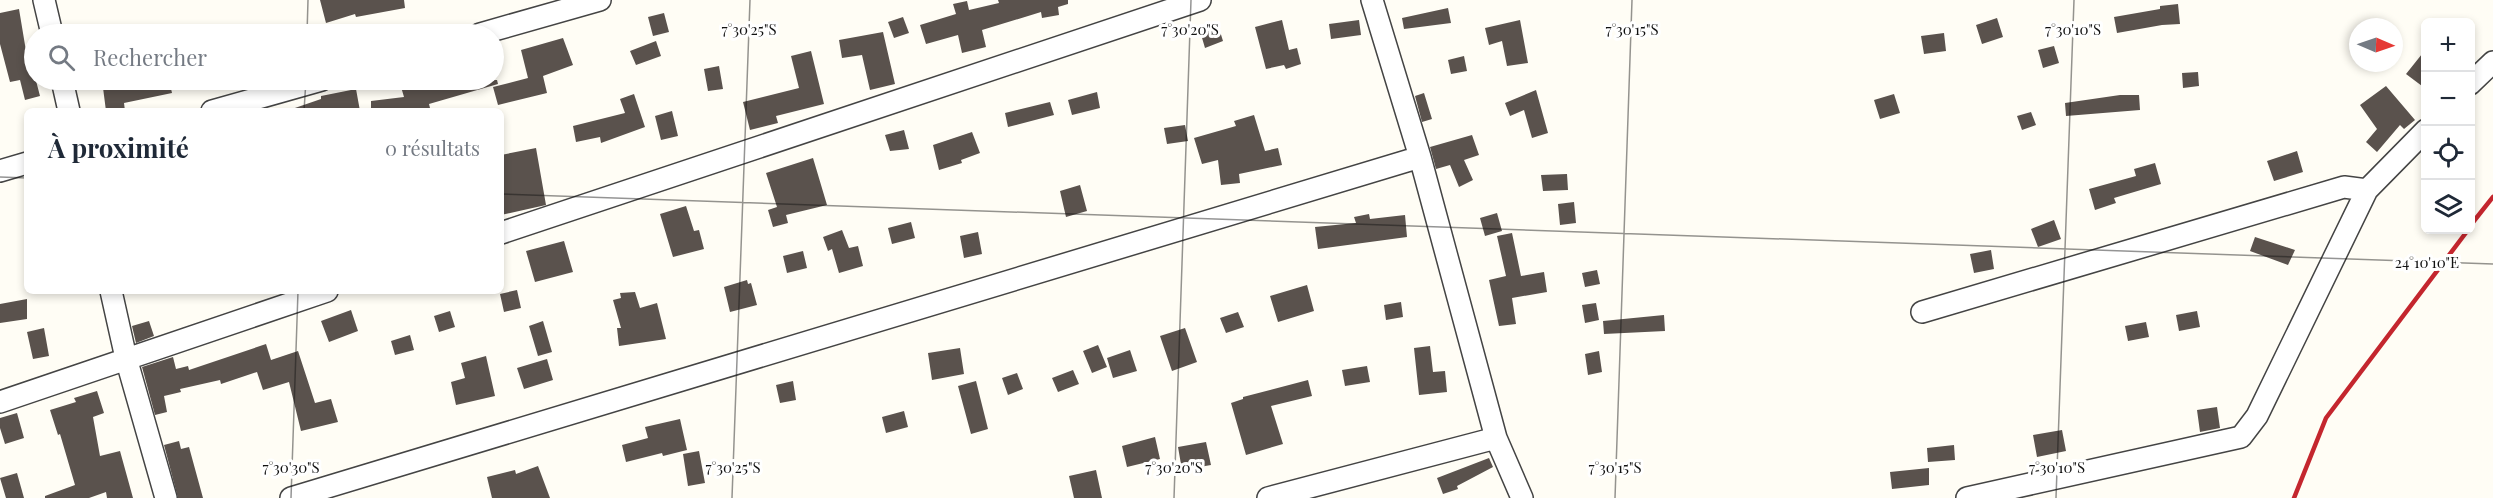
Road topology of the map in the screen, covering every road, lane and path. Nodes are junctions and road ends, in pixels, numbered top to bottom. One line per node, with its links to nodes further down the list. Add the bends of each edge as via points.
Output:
1 (44, 0): 5 (street)
2 (600, 0): 6 (street)
3 (1200, 0): 18 (street)
4 (1372, 0): 14 (street)
5 (50, 24)
6 (504, 27)
7 (2493, 62): 8 (street)
8 (2475, 79)
9 (64, 90): 11 (street)
10 (287, 90): 12 (street)
11 (68, 108)
12 (223, 108)
13 (2421, 135): 17 (street)
14 (1420, 157): 24 (street); 26 (street)
15 (24, 164): 16 (street)
16 (0, 171)
17 (2367, 190): 21 (street, via 2344,187); 29 (street, via 2257,416 2241,437)
18 (504, 232)
19 (112, 294): 22 (street)
20 (318, 294): 22 (street)
21 (1922, 312)
22 (126, 358): 23 (street); 25 (street)
23 (0, 402)
24 (1496, 438): 27 (street); 28 (street)
25 (166, 498)
26 (291, 498)
27 (1268, 498)
28 (1522, 498)
29 (1967, 498)

